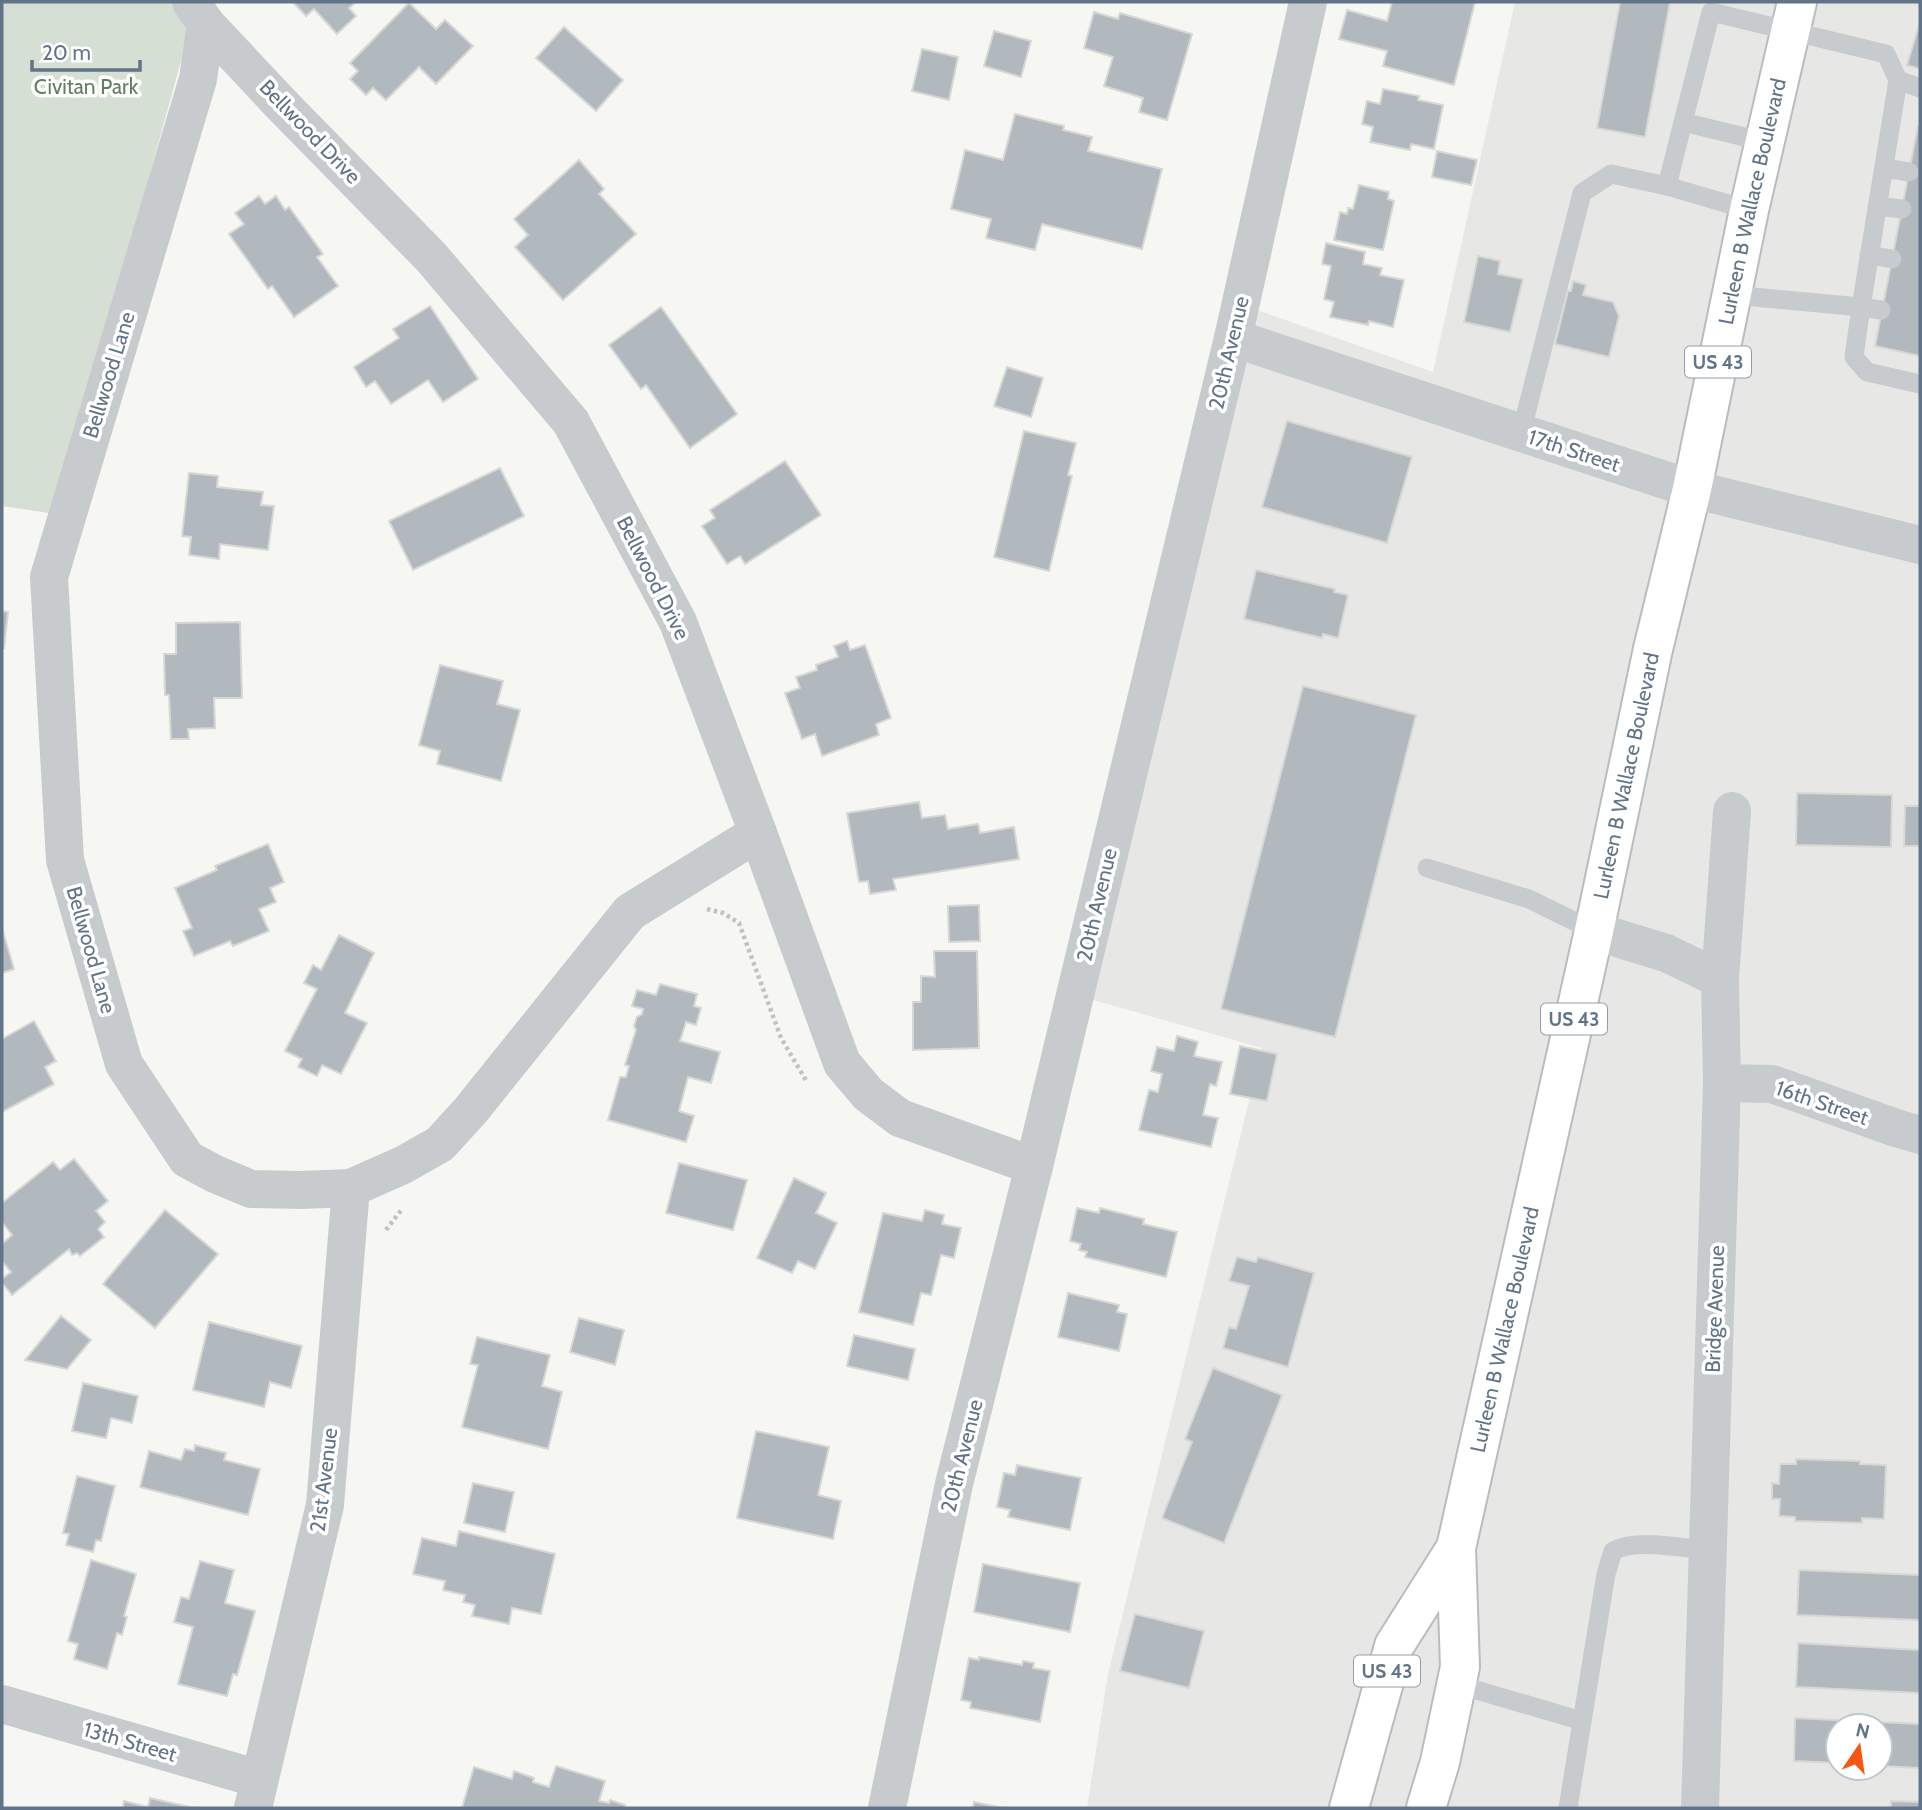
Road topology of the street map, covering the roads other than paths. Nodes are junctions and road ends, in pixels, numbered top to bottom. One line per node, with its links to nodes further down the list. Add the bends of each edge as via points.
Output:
1 (1308, 2): 19 (street, 20th Avenue)
2 (198, 13): 25 (street, Bellwood Drive, via 431,257 571,422 678,622); 32 (street, Bellwood Lane, via 198,79 49,577 65,860 124,1064 187,1159 251,1188)
3 (1794, 16): 4 (lane, via 1886,54); 6 (lane, via 1711,12); 7 (highway, Lurleen B Wallace Boulevard / US 43)
4 (1898, 80): 5 (lane); 8 (lane)
5 (1920, 88)
6 (1683, 122): 7 (lane); 10 (lane)
7 (1765, 142): 13 (highway, Lurleen B Wallace Boulevard / US 43)
8 (1884, 168): 9 (lane); 11 (lane)
9 (1909, 172)
10 (1667, 186): 13 (lane); 21 (lane, via 1611,173 1582,193)
11 (1877, 206): 12 (lane); 14 (lane)
12 (1902, 209)
13 (1749, 210): 16 (highway, Lurleen B Wallace Boulevard / US 43)
14 (1869, 255): 15 (lane); 17 (lane)
15 (1892, 259)
16 (1732, 295): 17 (lane); 22 (highway, Lurleen B Wallace Boulevard / US 43)
17 (1861, 307): 18 (lane); 20 (lane, via 1854,357 1867,372)
18 (1881, 310)
19 (1233, 338): 21 (street, 17th Street); 31 (street, 20th Avenue)
20 (1920, 384)
21 (1521, 433): 22 (street, 17th Street)
22 (1692, 489): 23 (street, 17th Street); 27 (highway, Lurleen B Wallace Boulevard / US 43)
23 (1919, 540)
24 (1732, 811): 28 (street, Bridge Avenue)
25 (758, 833): 31 (street, Bellwood Drive, via 842,1063 868,1094 900,1118); 32 (street, Bellwood Lane, via 630,912 440,1144)
26 (1427, 868): 27 (lane, via 1529,899)
27 (1594, 931): 28 (street, via 1666,953); 33 (highway, Lurleen B Wallace Boulevard / US 43)
28 (1720, 979): 29 (street, Bridge Avenue)
29 (1721, 1083): 30 (street, 16th Street, via 1772,1084); 34 (street, Bridge Avenue)
30 (1920, 1135)
31 (1034, 1166): 39 (street, 20th Avenue, via 954,1485)
32 (351, 1188): 38 (street, 21st Avenue, via 325,1505)
33 (1456, 1548): 35 (highway, Lurleen B Wallace Boulevard / US 43, via 1460,1667); 40 (highway, Lurleen B Wallace Boulevard / US 43, via 1394,1646)
34 (1707, 1550): 37 (lane, via 1641,1545 1613,1551); 43 (street, Bridge Avenue)
35 (1456, 1684): 37 (lane); 41 (highway, Lurleen B Wallace Boulevard / US 43)
36 (2, 1704): 38 (street, 13th Street)
37 (1582, 1721): 42 (lane)
38 (256, 1793)
39 (887, 1808)
40 (1349, 1808)
41 (1426, 1808)
42 (1568, 1808)
43 (1700, 1808)

